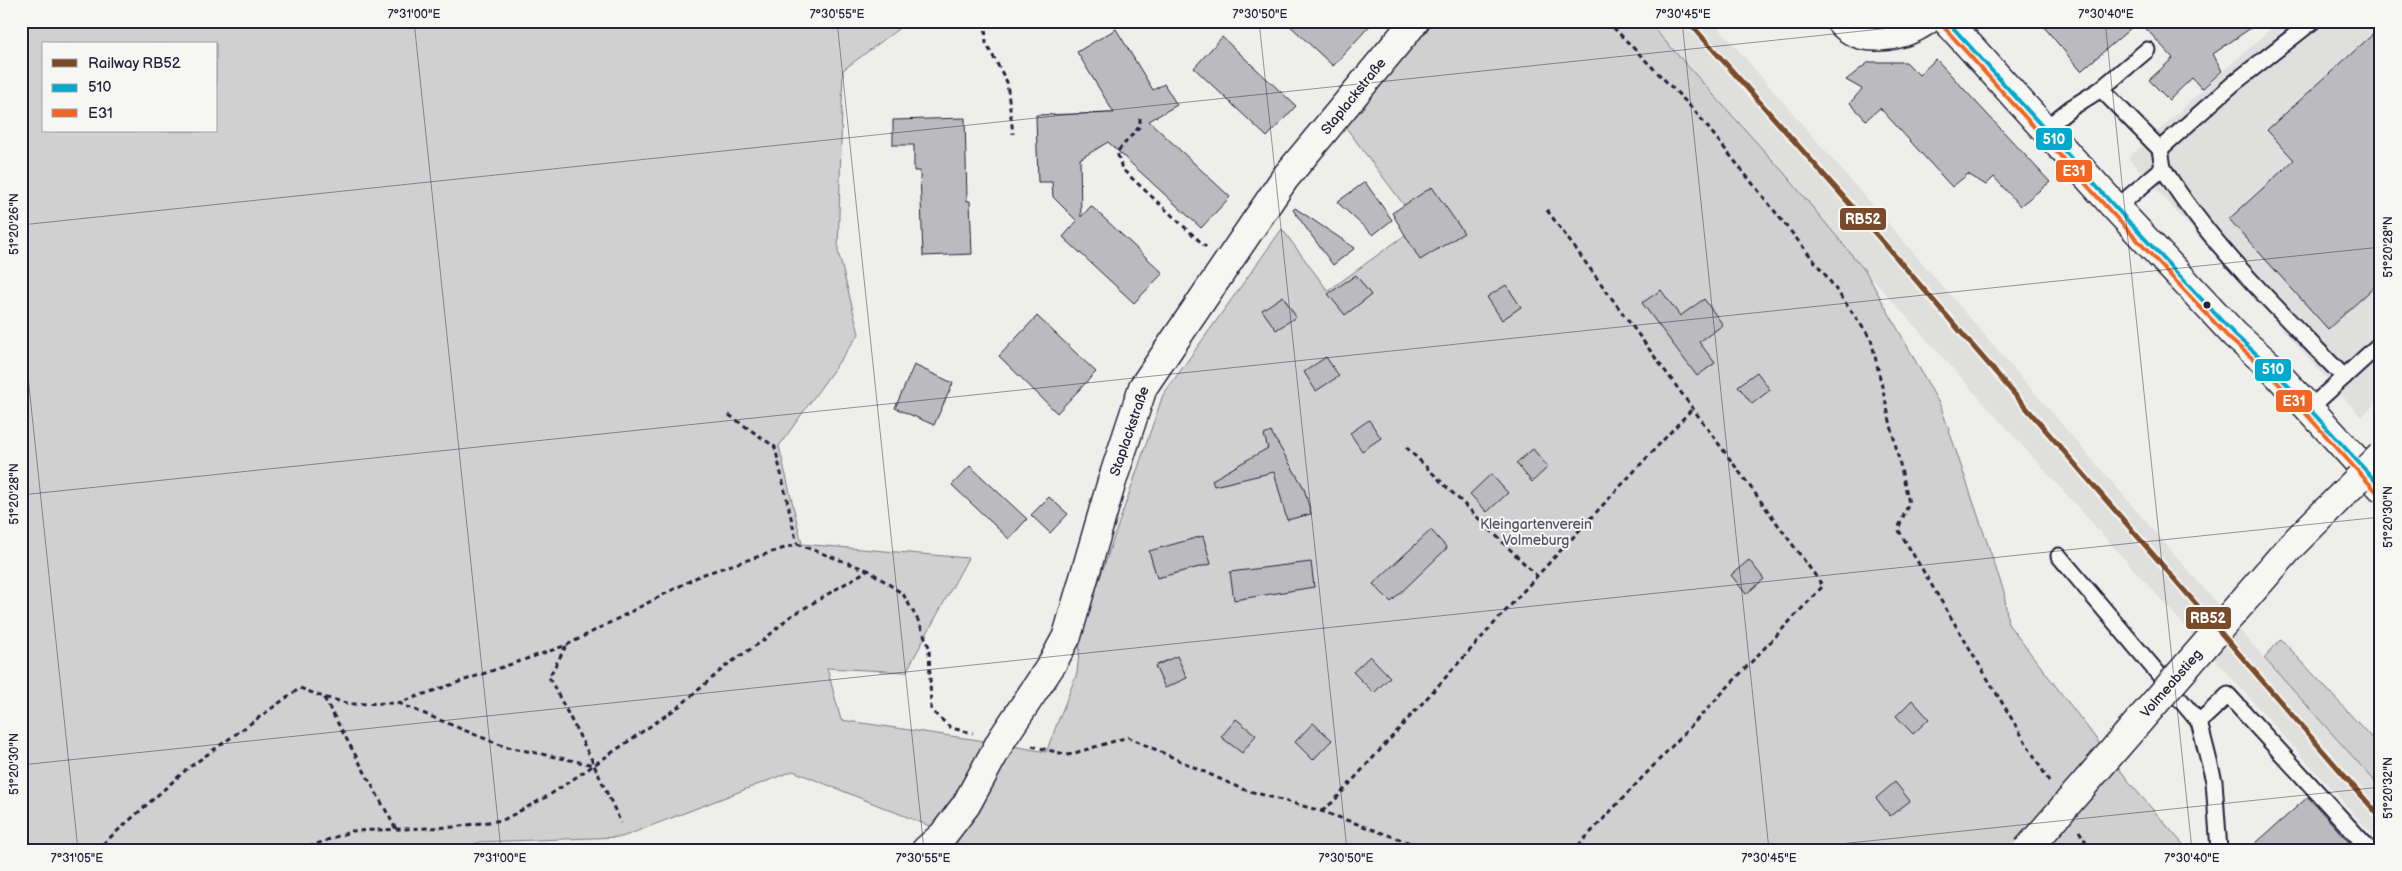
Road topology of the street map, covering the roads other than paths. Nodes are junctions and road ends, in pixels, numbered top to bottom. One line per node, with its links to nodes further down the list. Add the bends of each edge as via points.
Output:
1 (1415, 21): 19 (street, Staplackstraße, via 1287,176 1143,387 1106,498 1067,636 1002,739 966,805 943,835)
2 (1840, 21): 3 (street, via 1847,29 1862,36 1911,31)
3 (1926, 21)
4 (1947, 21): 8 (street)
5 (2313, 21): 9 (lane, via 2234,83)
6 (2147, 50): 7 (lane)
7 (2102, 89): 8 (lane); 9 (lane)
8 (2045, 129): 11 (street)
9 (2160, 149): 10 (lane)
10 (2163, 168): 11 (lane); 13 (lane, via 2182,200 2268,298)
11 (2116, 208): 14 (street)
12 (2381, 343): 13 (lane)
13 (2344, 376): 14 (lane)
14 (2309, 409): 16 (street)
15 (2381, 456): 20 (street, Volmeabstieg, bridge, via 2291,546)
16 (2381, 487)
17 (2059, 556): 18 (lane)
18 (2199, 722): 21 (lane, via 2214,781); 22 (lane, via 2228,695)
19 (926, 850)
20 (2027, 850)
21 (2219, 850)
22 (2370, 850)

